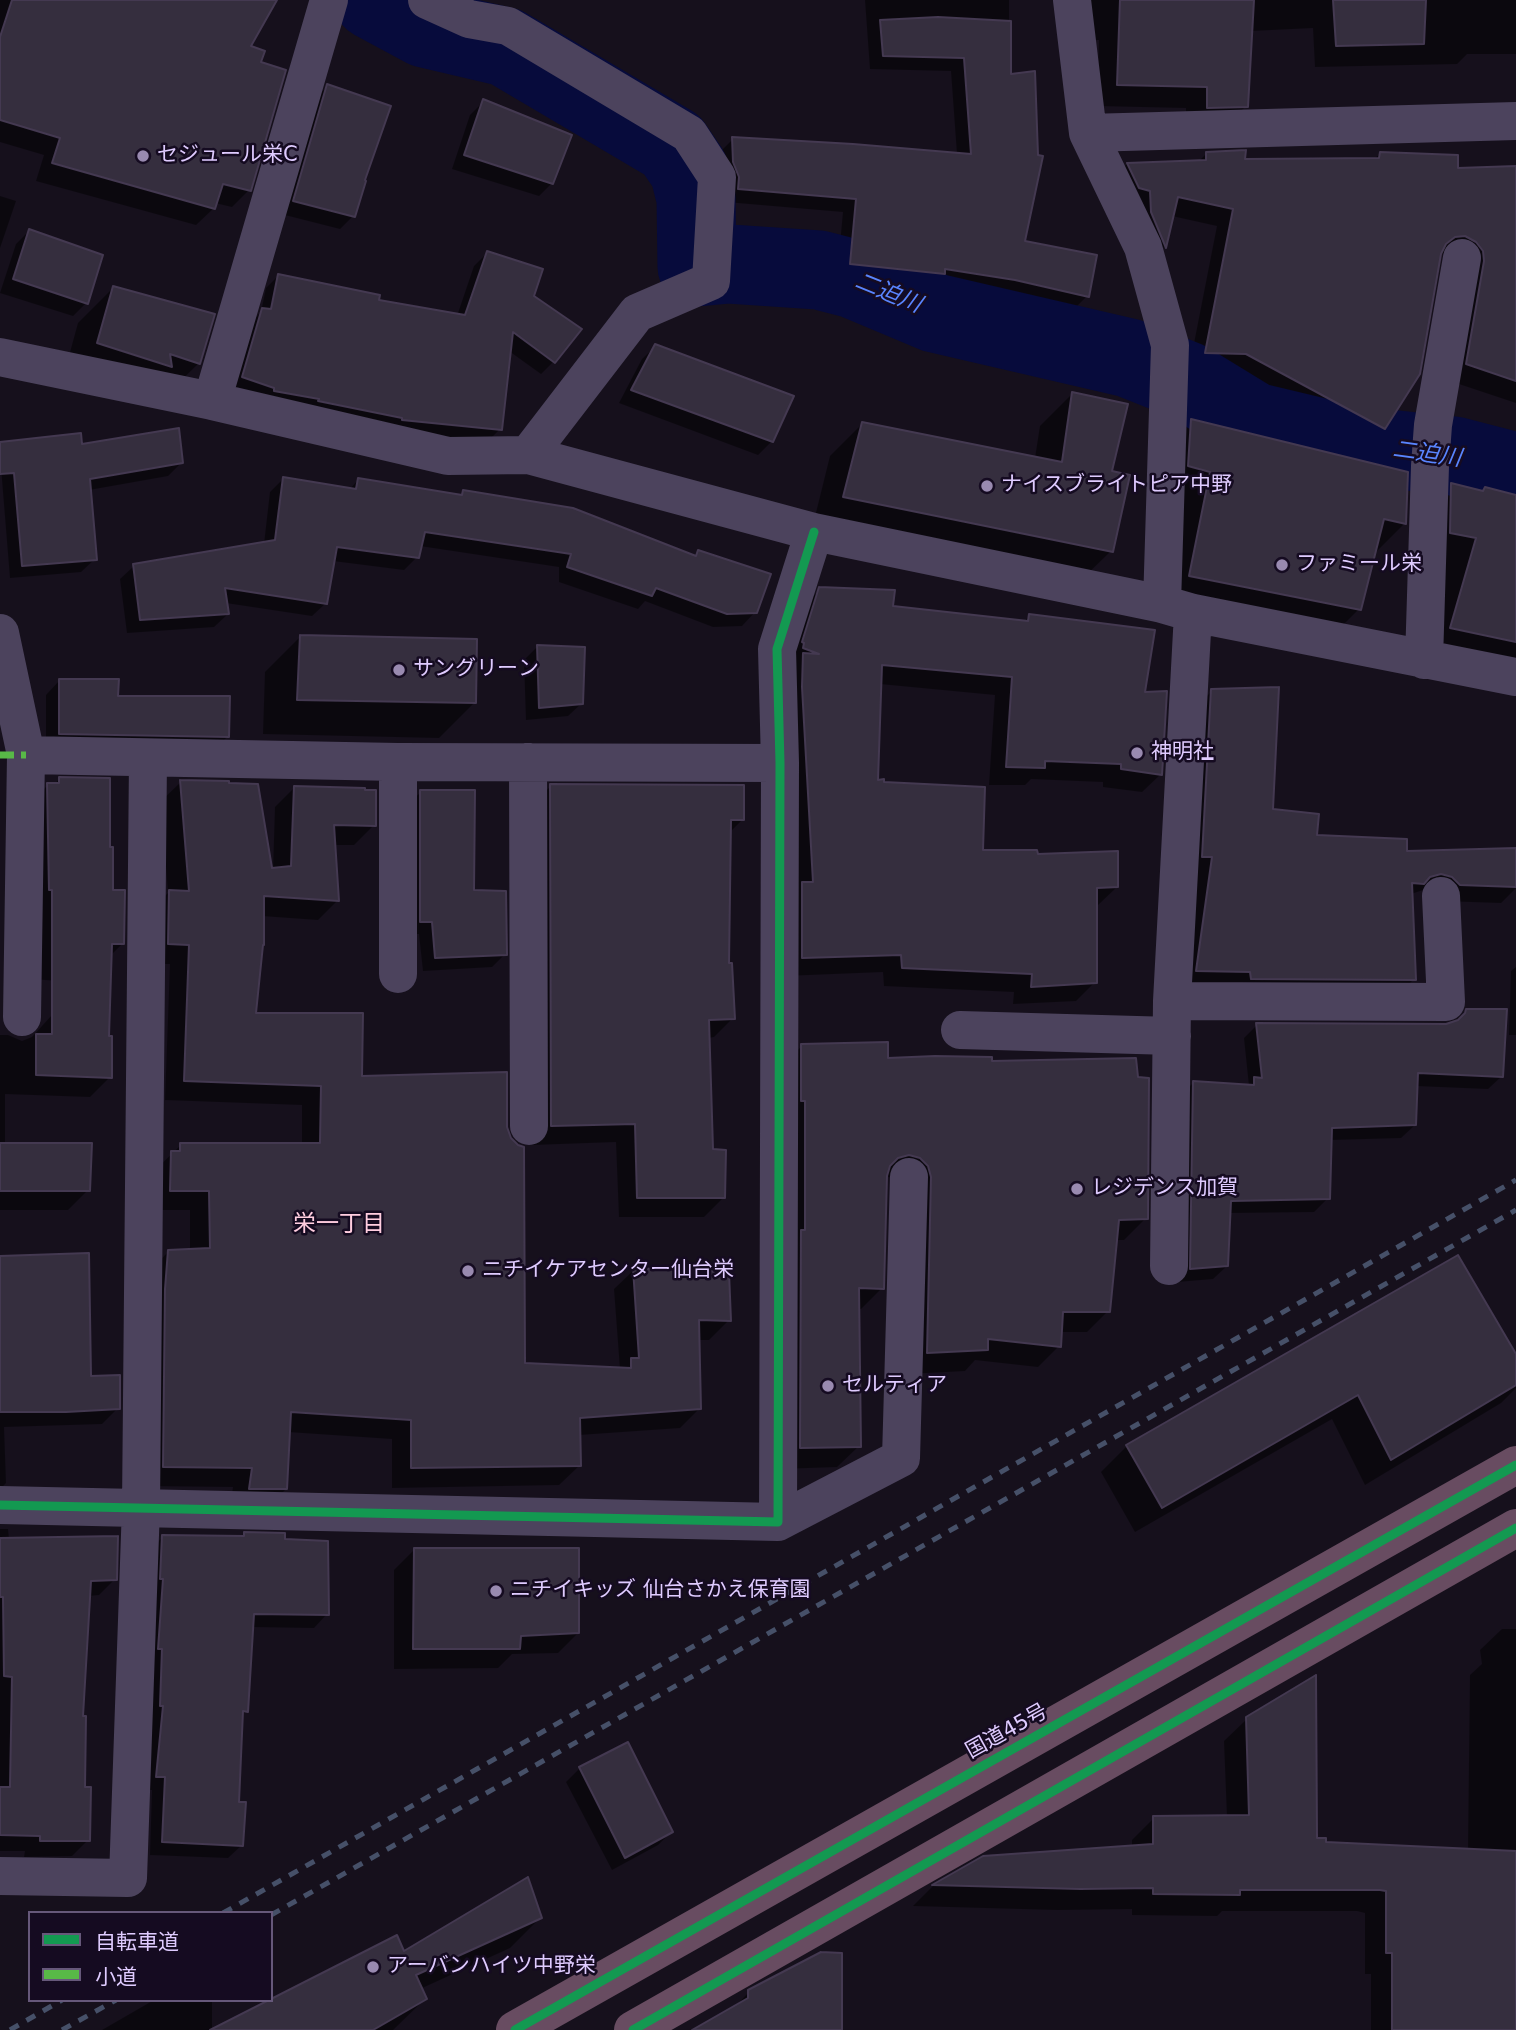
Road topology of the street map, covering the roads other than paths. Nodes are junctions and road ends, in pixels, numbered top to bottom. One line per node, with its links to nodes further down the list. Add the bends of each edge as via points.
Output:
1 (329, 0): 8 (street)
2 (426, 0): 9 (street, via 469,19 508,26 689,134 717,177 711,281 637,313)
3 (1072, 0): 5 (street)
4 (1516, 121): 5 (street)
5 (1088, 133): 11 (street, via 1143,247 1170,345)
6 (1462, 258): 13 (street, via 1433,425)
7 (0, 357): 8 (street)
8 (212, 401): 9 (street, via 447,456)
9 (528, 455): 10 (street)
10 (814, 532): 11 (street); 19 (street, via 777,649)
11 (1178, 608): 13 (street); 23 (street)
12 (0, 633): 15 (street)
13 (1424, 660): 14 (street)
14 (1516, 677)
15 (26, 755): 16 (street); 22 (street)
16 (148, 758): 17 (street); 30 (street)
17 (398, 762): 18 (street); 21 (street)
18 (527, 762): 19 (street); 25 (street)
19 (779, 763): 31 (street)
20 (1441, 896): 23 (street, via 1446,1002)
21 (398, 974)
22 (22, 1017)
23 (1172, 1018): 24 (street); 27 (street)
24 (960, 1030)
25 (529, 1126)
26 (909, 1177): 31 (street, via 901,1458)
27 (1169, 1266)
28 (1516, 1465): 34 (highway, 国道45号)
29 (0, 1505): 30 (street)
30 (141, 1506): 31 (street); 33 (street, via 128,1878)
31 (778, 1522)
32 (1511, 1534): 35 (highway)
33 (0, 1876)
34 (515, 2030)
35 (632, 2030)

